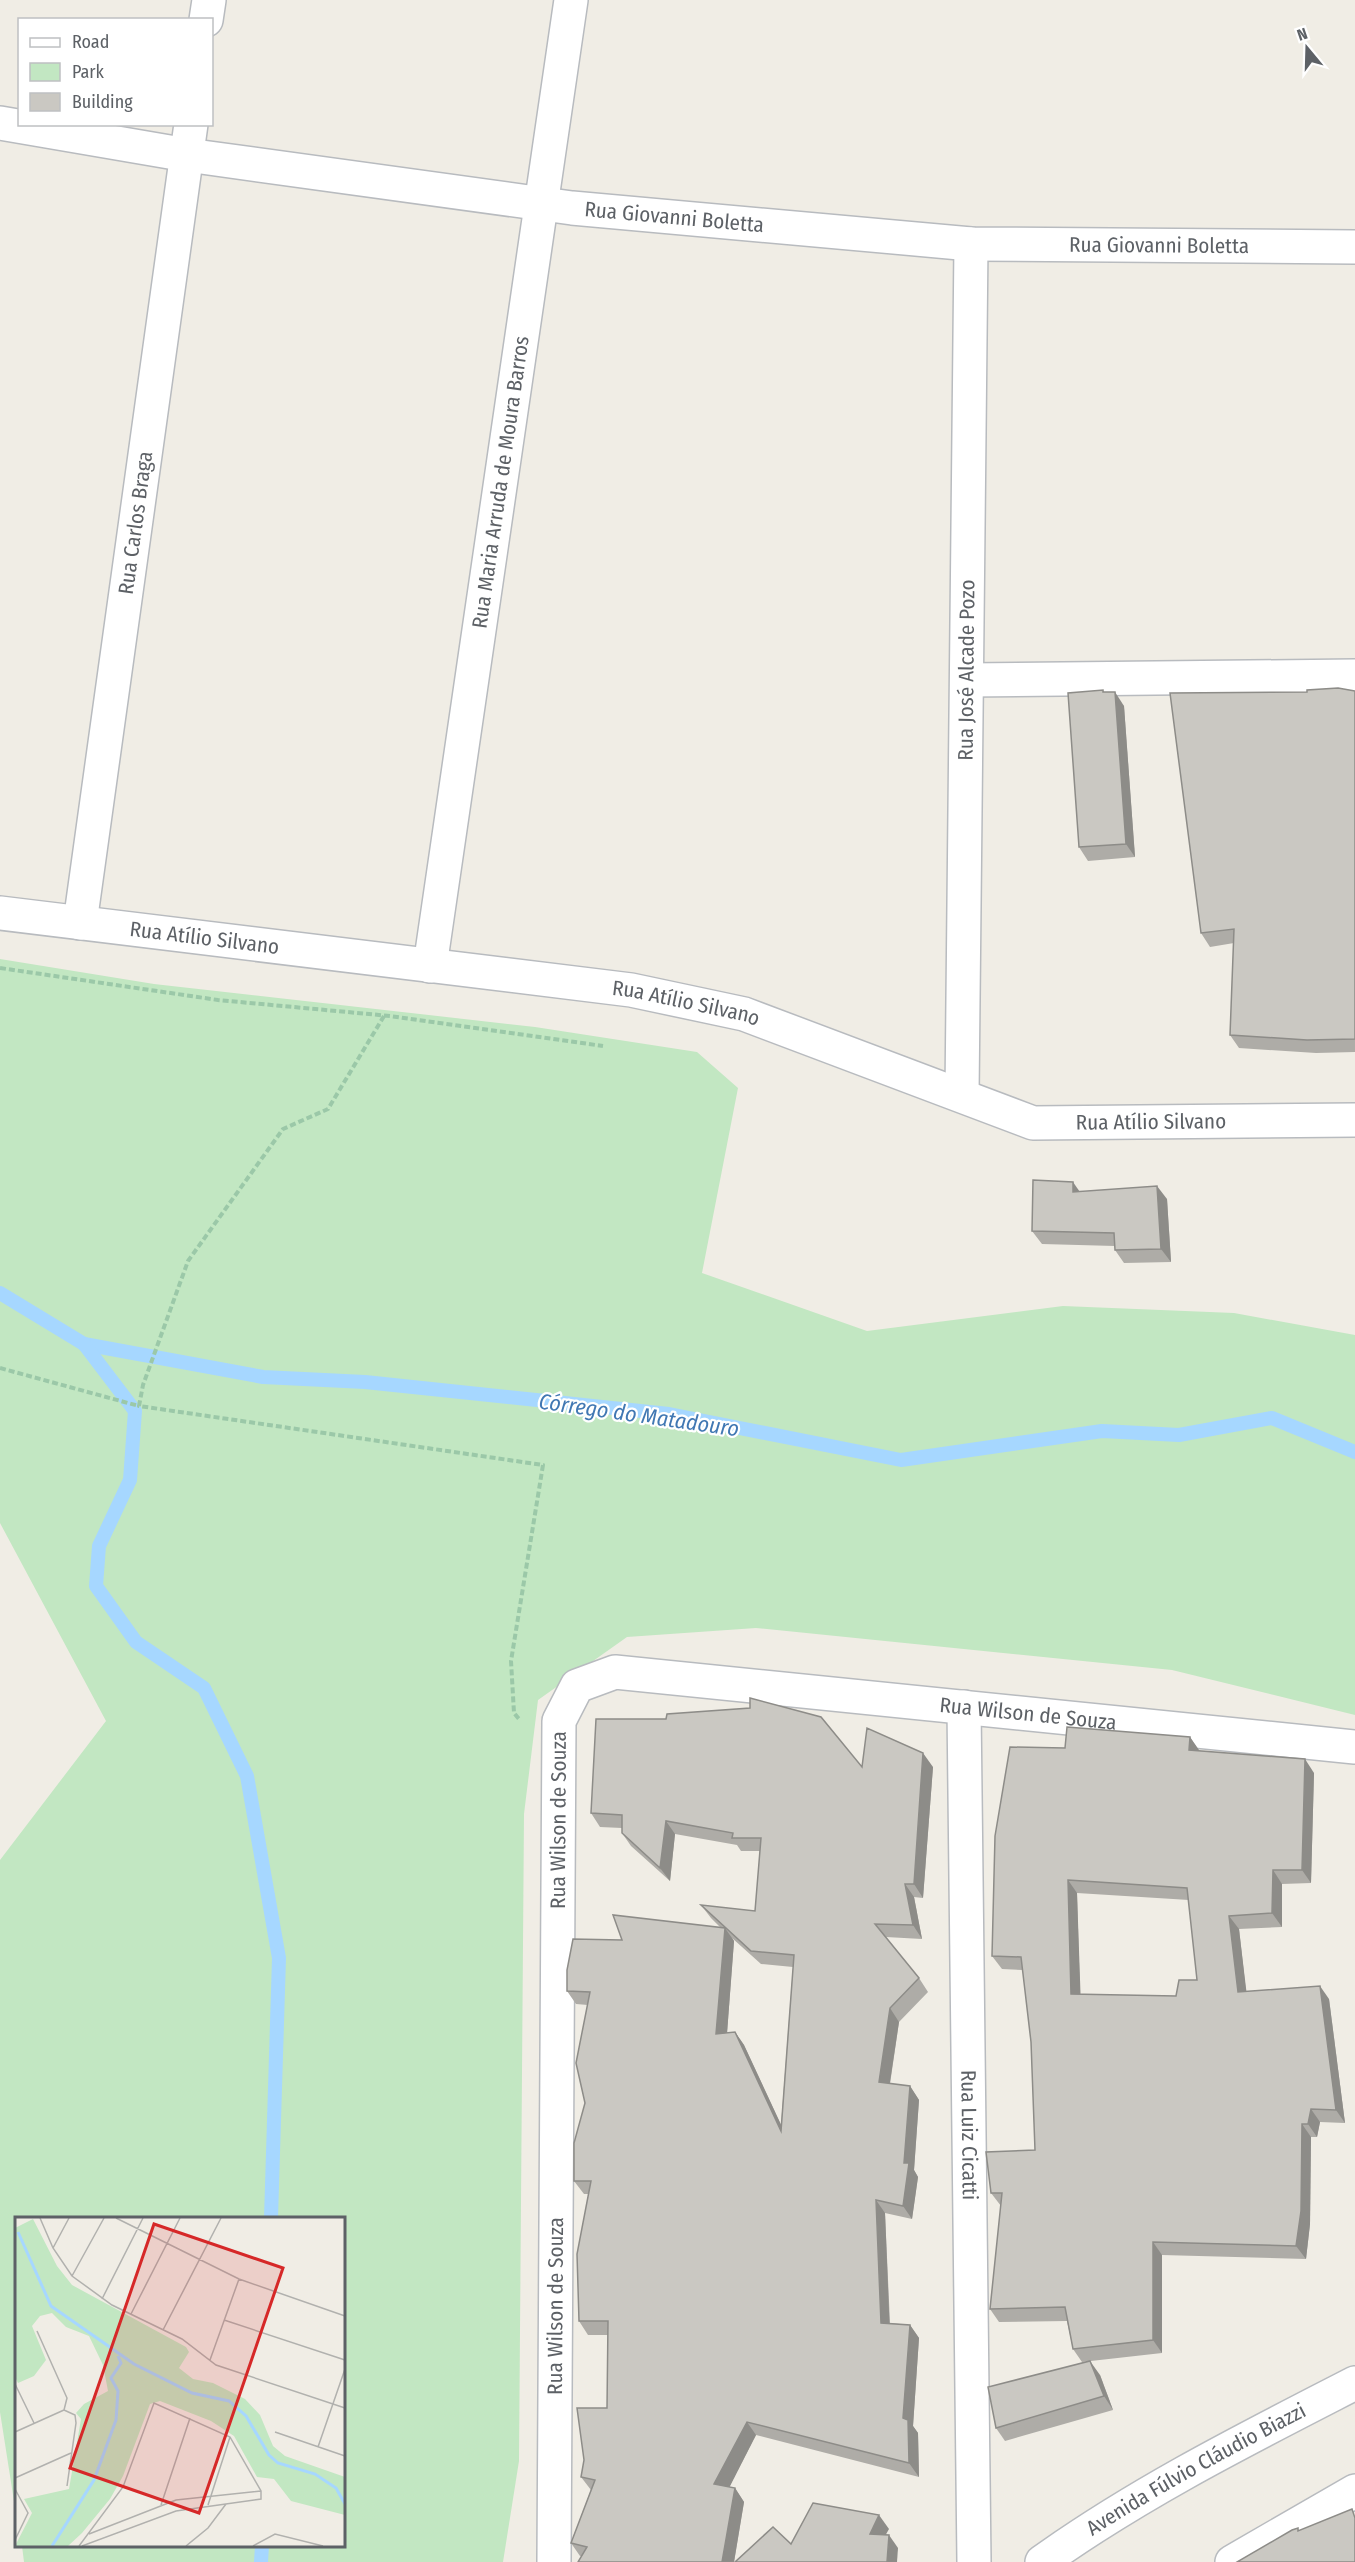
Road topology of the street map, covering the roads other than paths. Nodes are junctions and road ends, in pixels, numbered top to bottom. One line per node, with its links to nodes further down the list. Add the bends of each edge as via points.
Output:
1 (209, 0): 3 (street)
2 (571, 0): 8 (street, Rua Maria Arruda de Moura Barros)
3 (206, 18)
4 (0, 123): 5 (street, Rua Giovanni Boletta)
5 (18, 125)
6 (33, 126): 7 (street, Rua Giovanni Boletta)
7 (189, 140): 8 (street, Rua Giovanni Boletta); 14 (street, Rua Carlos Braga)
8 (541, 205): 9 (street, Rua Giovanni Boletta); 15 (street, Rua Maria Arruda de Moura Barros)
9 (971, 244): 10 (street, Rua Giovanni Boletta); 12 (street, Rua José Alcade Pozo)
10 (1355, 247)
11 (1355, 675): 12 (street)
12 (967, 680): 16 (street, Rua José Alcade Pozo)
13 (0, 913): 14 (street, Rua Atílio Silvano)
14 (80, 923): 15 (street, Rua Atílio Silvano)
15 (430, 966): 16 (street, Rua Atílio Silvano, via 631,990 744,1014)
16 (962, 1094): 17 (street, Rua Atílio Silvano, via 1033,1123)
17 (1355, 1120)
18 (964, 1707): 19 (street, Rua Wilson de Souza); 22 (street, Rua Wilson de Souza, via 615,1672 577,1686 560,1721); 23 (street, Rua Luiz Cicatti)
19 (1355, 1747)
20 (1355, 2383): 24 (street, Avenida Fúlvio Cláudio Biazzi, via 1110,2515)
21 (1355, 2491): 25 (street)
22 (554, 2562)
23 (974, 2562)
24 (1042, 2562)
25 (1232, 2562)

